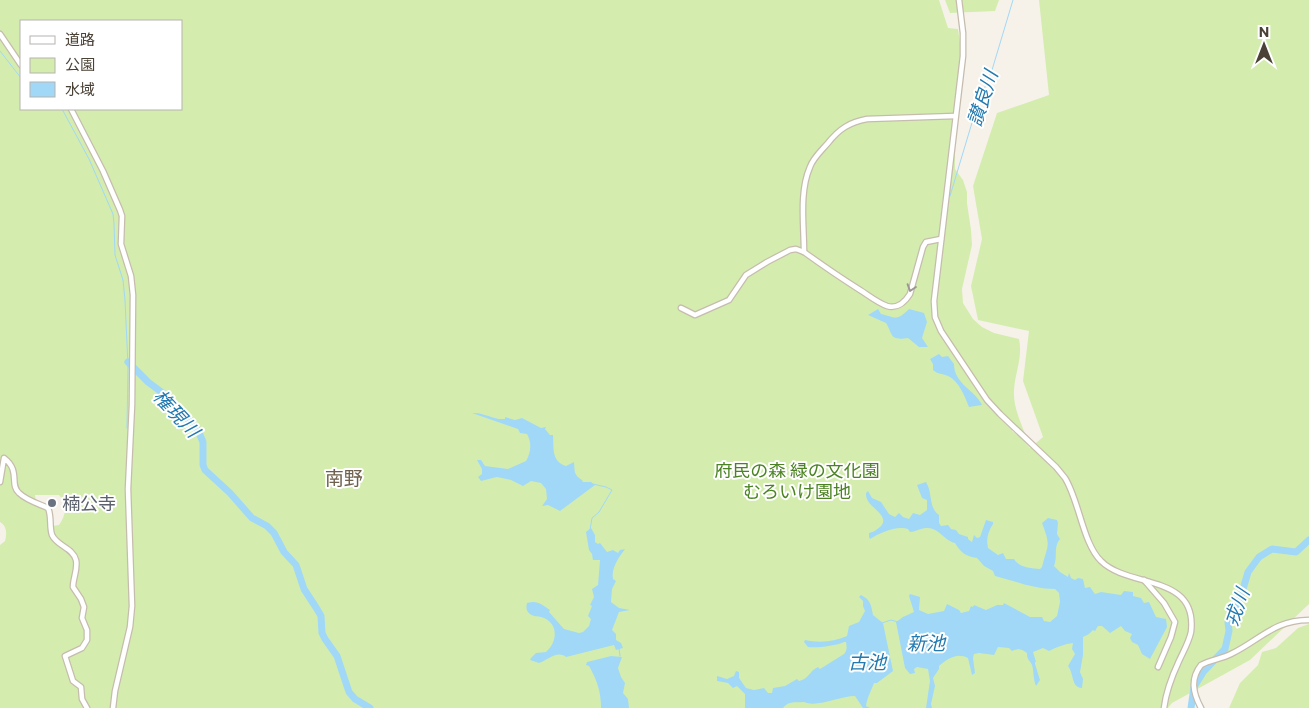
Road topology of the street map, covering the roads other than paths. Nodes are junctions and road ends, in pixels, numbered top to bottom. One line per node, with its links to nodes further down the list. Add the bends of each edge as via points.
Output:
1 (959, 0): 5 (street, via 963,33)
2 (0, 34): 3 (street)
3 (20, 63)
4 (72, 110): 14 (street, via 122,216 121,244 133,295 128,489 132,606)
5 (955, 116): 6 (street); 7 (street, via 867,119 837,132 810,165 805,182)
6 (941, 239): 7 (street, one-way to 7, via 926,242 910,294 907,300 894,307 865,293); 10 (street, via 934,310 941,331 992,405 1065,478 1096,556 1113,570)
7 (804, 252): 8 (street, via 790,250 767,262 746,275 732,297 707,310 695,314)
8 (681, 308)
9 (0, 482): 13 (street, via 4,458 13,467 17,491 48,508 55,540 71,552 76,561 73,587 84,607 82,618 87,640 82,648 65,656 65,661 74,683 81,687)
10 (1144, 580): 12 (street, via 1175,622); 15 (street, via 1173,591 1186,604 1191,618 1190,638 1170,682)
11 (1309, 620): 16 (street, via 1279,625 1228,656 1201,665 1194,678 1194,694)
12 (1158, 667)
13 (86, 708)
14 (113, 708)
15 (1164, 708)
16 (1201, 708)

